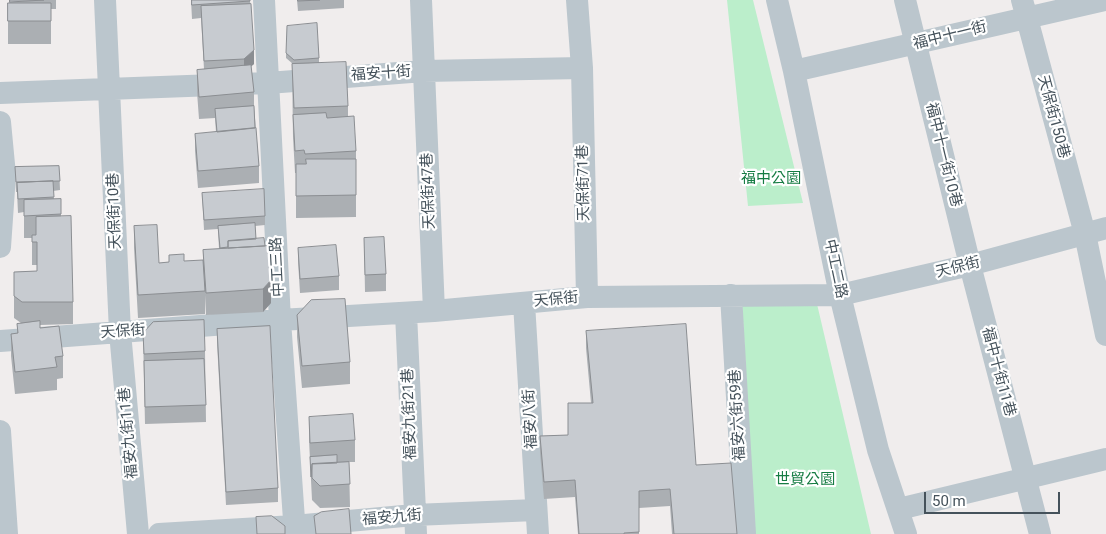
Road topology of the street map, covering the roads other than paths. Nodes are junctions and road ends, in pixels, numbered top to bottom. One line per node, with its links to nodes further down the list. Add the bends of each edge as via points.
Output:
1 (105, 0): 14 (street, 天保街10巷)
2 (264, 0): 13 (street, 中工三路)
3 (421, 0): 11 (street, 天保街47巷)
4 (577, 0): 10 (street, 天保街71巷)
5 (777, 0): 12 (street, 中工二路)
6 (905, 0): 9 (street, 福中十一街10巷)
7 (1105, 0): 8 (street, 福中十一街)
8 (1024, 9): 9 (street, 福中十一街); 17 (street, 天保街150巷)
9 (915, 44): 12 (street, 福中十一街); 19 (street, 福中十一街10巷)
10 (582, 68): 11 (street, 福安十街); 22 (street, 天保街71巷)
11 (424, 71): 13 (street, 福安十街); 24 (street, 天保街47巷)
12 (794, 71): 20 (street, 中工二路)
13 (268, 83): 14 (street, 福安十街); 26 (street, 中工三路)
14 (110, 90): 15 (street, 福安十街); 27 (street, 天保街10巷)
15 (0, 93)
16 (0, 122): 18 (street, via 5,174)
17 (1096, 231): 19 (street, 天保街); 28 (street, 天保街150巷)
18 (0, 247)
19 (970, 265): 20 (street, 天保街); 32 (street, 福中十街11巷)
20 (840, 294): 21 (street, 天保街); 33 (street, 中工二路, via 878,450)
21 (731, 296): 22 (street, 天保街); 41 (street, 福安六街59巷)
22 (587, 297): 23 (street, 天保街)
23 (524, 303): 24 (street, 天保街); 34 (street, 福安八街)
24 (434, 311): 25 (street, 天保街)
25 (406, 313): 26 (street, 天保街); 35 (street, 福安九街21巷)
26 (280, 320): 27 (street, 天保街); 36 (street, 中工三路)
27 (120, 332): 29 (street, 天保街); 38 (street, 福安九街11巷)
28 (1106, 334)
29 (0, 341)
30 (0, 431): 37 (street)
31 (1106, 459): 32 (street)
32 (1026, 479): 33 (street); 43 (street, 福中十街11巷)
33 (899, 509): 42 (street, 中工二路)
34 (536, 510): 35 (street, 福安九街); 40 (street, 福安八街)
35 (415, 525): 36 (street, 福安九街)
36 (295, 530): 39 (street, 福安九街)
37 (7, 534)
38 (138, 534)
39 (159, 534)
40 (538, 534)
41 (745, 534)
42 (906, 534)
43 (1040, 534)

